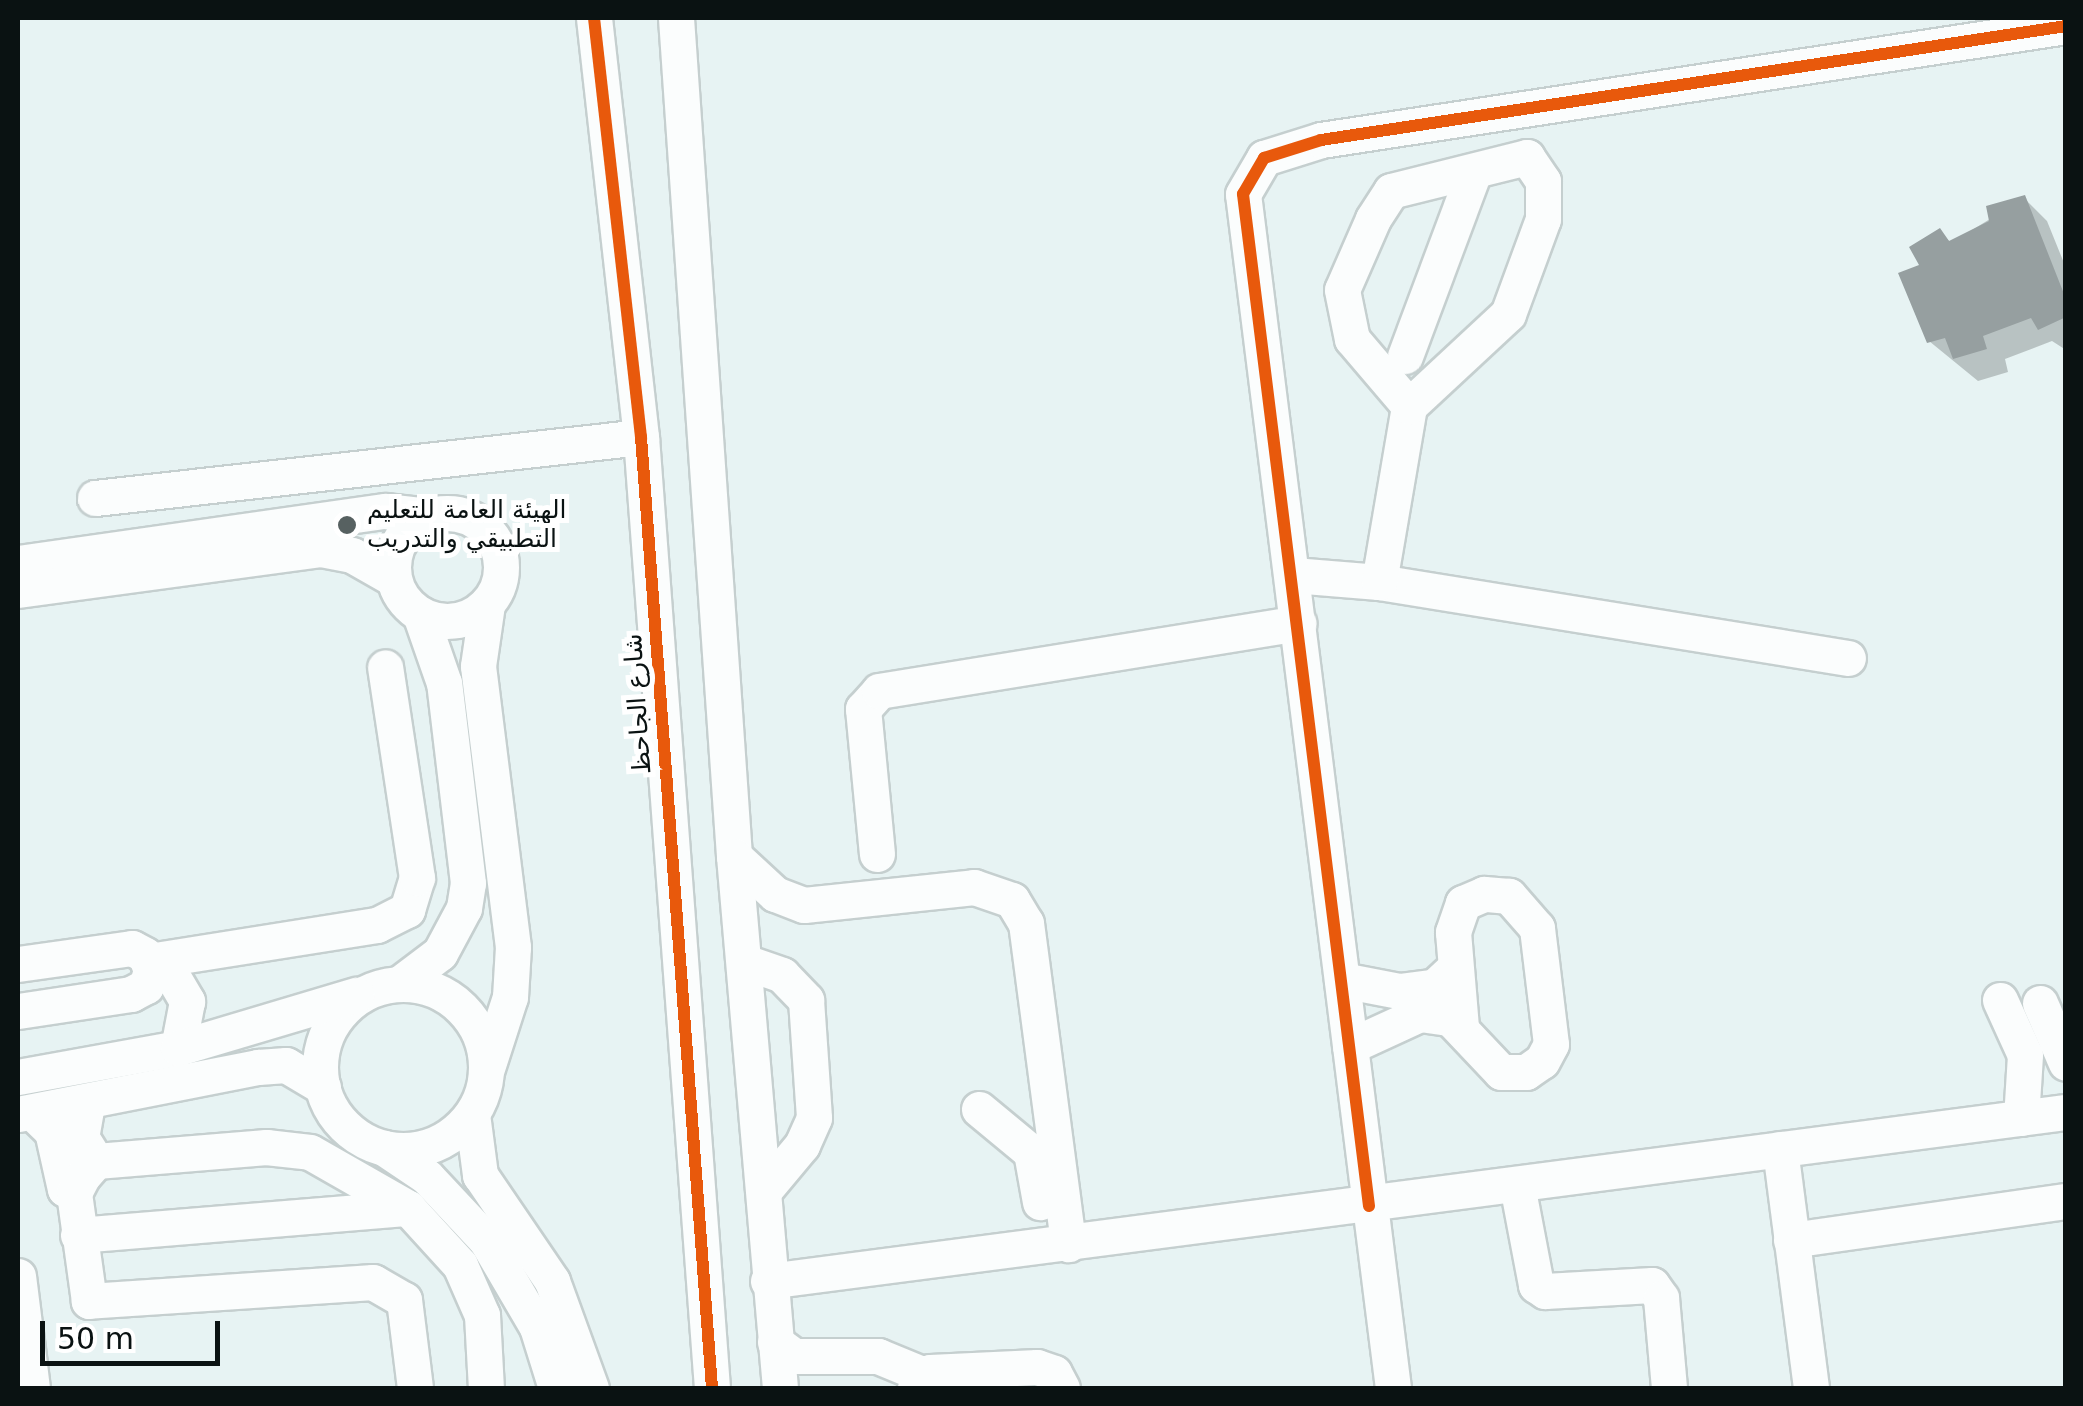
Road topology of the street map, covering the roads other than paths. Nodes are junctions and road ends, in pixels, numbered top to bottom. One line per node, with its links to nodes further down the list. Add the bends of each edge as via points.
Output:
1 (594, 18): 9 (street, شارع الجاحظ)
2 (676, 18): 27 (street)
3 (2066, 26): 13 (street, via 1321,140 1264,158 1243,194)
4 (1474, 170): 5 (street, via 1391,191 1373,219 1342,290 1352,340); 6 (street); 7 (street, via 1527,157 1544,181 1544,219 1508,314)
5 (1363, 351): 6 (street); 8 (street)
6 (1405, 356): 7 (street)
7 (1461, 364): 8 (street)
8 (1409, 406): 15 (street)
9 (641, 437): 10 (street); 74 (street, شارع الجاحظ)
10 (95, 498)
11 (429, 516): 12 (street, via 385,510); 14 (street, via 396,548); 17 (street, via 460,514 488,531 501,560)
12 (18, 563)
13 (1294, 575): 15 (street); 19 (street)
14 (394, 579): 16 (street, via 352,555 321,549); 18 (street)
15 (1379, 582): 20 (street)
16 (18, 590)
17 (487, 604): 18 (street, via 462,620); 43 (street, via 478,666 513,947 510,997)
18 (420, 614): 22 (street, via 441,668)
19 (1299, 624): 26 (street, via 879,691 863,709); 33 (street)
20 (1848, 658)
21 (386, 667): 23 (street)
22 (454, 755): 23 (street, via 430,769); 24 (street)
23 (400, 767): 25 (street)
24 (459, 796): 25 (street, via 430,791); 34 (street, via 468,883 464,908 440,953)
25 (406, 803): 28 (street, via 416,889 398,918)
26 (877, 854)
27 (734, 856): 30 (street); 51 (street, via 775,894 804,905 974,887 1012,900 1026,923)
28 (210, 952): 29 (street); 39 (street, via 210,998)
29 (156, 960): 31 (street, via 124,947); 37 (street, via 139,991); 41 (street, via 188,1000)
30 (744, 962): 56 (street); 56 (street, via 782,975 806,1000 814,1118)
31 (18, 964)
32 (1453, 969): 33 (street, via 1434,987 1399,991); 38 (street); 38 (street, via 1453,932 1463,903 1484,894 1510,896 1537,928 1551,1044 1542,1060 1526,1072 1501,1072)
33 (1342, 980): 40 (street)
34 (383, 988): 39 (street); 43 (street, via 443,994 475,1025); 45 (street, via 328,1032)
35 (2000, 1000): 50 (street, via 2025,1054)
36 (2040, 1003): 42 (street)
37 (18, 1011)
38 (1461, 1028): 40 (street, via 1450,1018 1420,1014)
39 (243, 1030): 41 (street)
40 (1350, 1046): 59 (street)
41 (178, 1048): 44 (street)
42 (2066, 1063)
43 (487, 1068): 49 (street)
44 (18, 1077)
45 (323, 1087): 46 (street, via 286,1065 258,1067); 52 (street, via 344,1125)
46 (86, 1104): 47 (street); 54 (street, via 81,1136)
47 (25, 1112): 57 (street, via 52,1132 65,1189)
48 (2066, 1112): 50 (street)
49 (472, 1114): 52 (street, via 432,1144); 73 (street, via 480,1176 552,1281)
50 (2020, 1118): 53 (street)
51 (1056, 1144): 63 (street); 63 (street, via 986,1103 1036,1161)
52 (383, 1147): 72 (street, via 426,1176 486,1240 523,1296)
53 (1780, 1149): 55 (street); 62 (street)
54 (96, 1161): 57 (street); 60 (street, via 289,1147)
55 (1517, 1185): 59 (street); 78 (street, via 1536,1285 1544,1292 1652,1285 1661,1298)
56 (767, 1186): 65 (street)
57 (74, 1193): 61 (street)
58 (2066, 1200): 62 (street)
59 (1369, 1206): 63 (street); 77 (street)
60 (408, 1208): 61 (street); 71 (street, via 460,1264 482,1315)
61 (78, 1235): 70 (street, via 89,1301 372,1282 404,1300)
62 (1791, 1240): 79 (street)
63 (1056, 1246): 65 (street)
64 (18, 1276): 69 (street)
65 (768, 1281): 66 (street)
66 (775, 1342): 68 (street, via 794,1356 878,1356); 75 (street)
67 (991, 1378): 68 (street); 76 (street, via 1043,1367)
68 (919, 1382)
69 (32, 1388)
70 (415, 1388)
71 (486, 1388)
72 (556, 1388)
73 (591, 1388)
74 (712, 1388)
75 (780, 1388)
76 (1062, 1388)
77 (1394, 1388)
78 (1670, 1388)
79 (1811, 1388)

